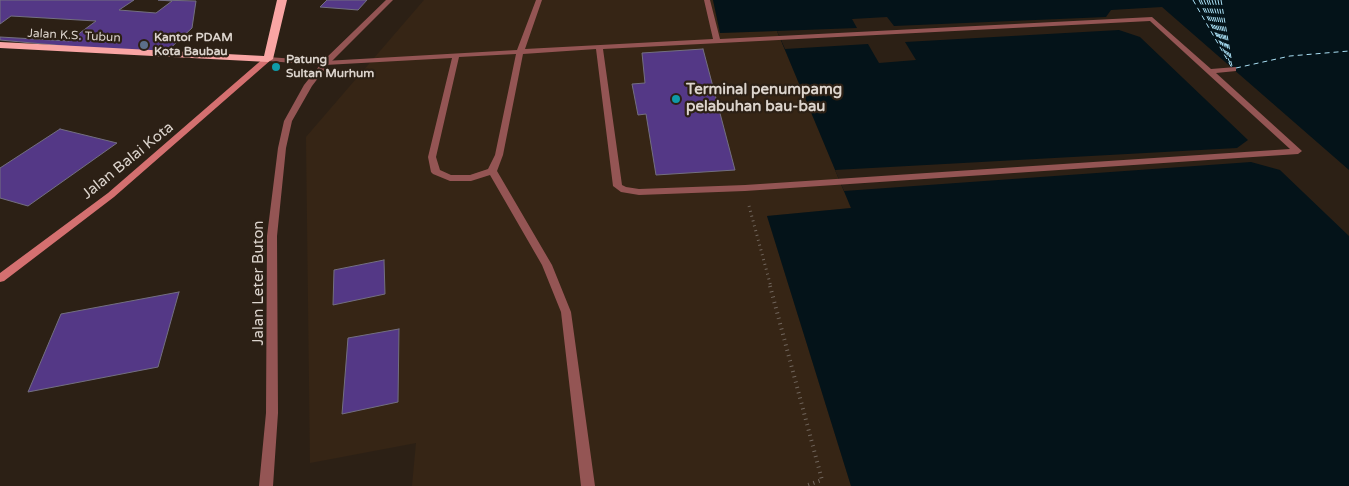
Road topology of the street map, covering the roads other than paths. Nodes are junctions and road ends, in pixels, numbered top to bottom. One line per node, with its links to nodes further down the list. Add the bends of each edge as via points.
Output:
1 (282, 0): 10 (highway)
2 (390, 0): 11 (street, Jalan Leter Buton)
3 (539, 0): 8 (street)
4 (707, 0): 5 (street)
5 (717, 42): 7 (street, Jalan K.S. Tubun); 13 (street, Jalan K.S. Tubun, via 1152,19)
6 (0, 44): 10 (highway, Jalan K.S. Tubun)
7 (599, 48): 8 (street, Jalan K.S. Tubun); 13 (street, Jalan K.S. Tubun, via 618,186 638,192 745,188 1298,151)
8 (520, 52): 9 (street, Jalan K.S. Tubun); 14 (street, via 499,154)
9 (456, 55): 11 (street, Jalan K.S. Tubun); 14 (street, via 432,157 436,172 450,178 471,178)
10 (268, 59): 11 (street, Jalan K.S. Tubun); 15 (main road, Jalan Balai Kota, via 111,195)
11 (325, 63): 16 (street, Jalan Leter Buton, via 308,85 288,121 282,148 272,236 272,413)
12 (1233, 69): 13 (street)
13 (1209, 71)
14 (492, 171): 17 (street, via 547,265 566,312)
15 (0, 278)
16 (266, 486)
17 (588, 486)

